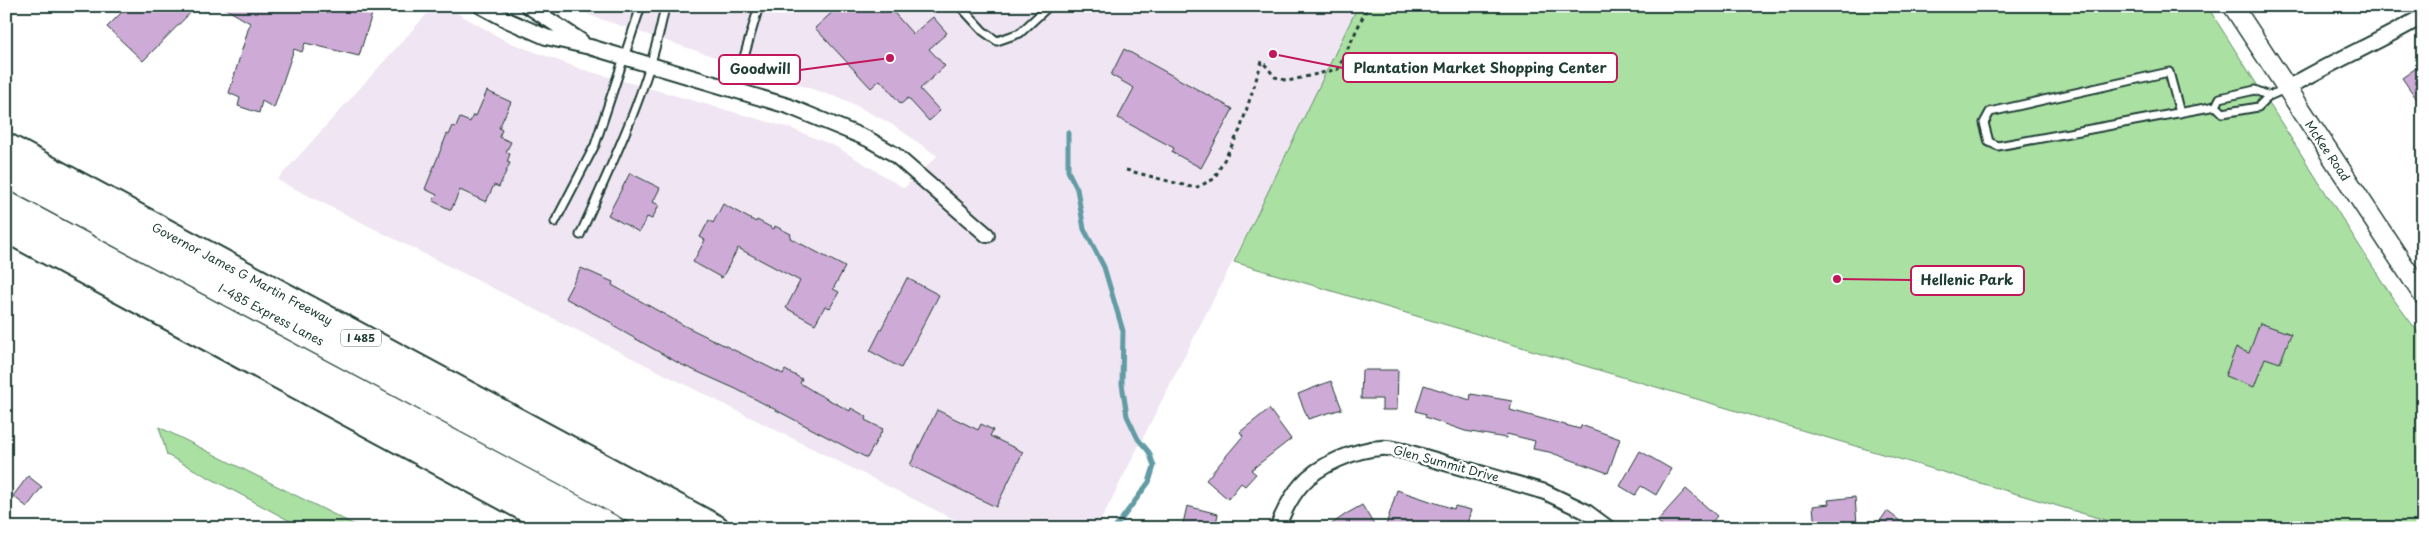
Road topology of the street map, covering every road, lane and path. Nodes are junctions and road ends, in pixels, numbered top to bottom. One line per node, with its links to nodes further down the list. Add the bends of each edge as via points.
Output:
1 (481, 6): 11 (street, via 546,37)
2 (528, 6): 11 (street)
3 (640, 6): 12 (lane)
4 (665, 6): 13 (lane)
5 (759, 6): 14 (lane)
6 (960, 6): 7 (lane, via 997,41 1020,33)
7 (1049, 6)
8 (1368, 6): 19 (path, via 1338,69 1288,81 1275,77 1262,61 1240,130 1214,179 1195,188)
9 (2233, 6): 15 (main road, McKee Road)
10 (2423, 16): 15 (street)
11 (590, 47): 12 (street)
12 (625, 58): 13 (street); 22 (lane, via 595,145)
13 (651, 65): 14 (street); 24 (lane, via 632,119)
14 (734, 91): 25 (street, via 788,106 868,138 894,154)
15 (2277, 92): 16 (lane, via 2256,90 2220,98); 16 (lane, via 2258,107 2222,113); 26 (main road, McKee Road)
16 (2216, 106): 17 (lane)
17 (2180, 113): 17 (lane, via 2169,72 1990,112 1984,122 1988,142 1998,146)
18 (6, 146): 30 (highway, Governor James G Martin Freeway / I 485)
19 (1126, 170)
20 (6, 174): 29 (highway, I-485 Express Lanes / I 485)
21 (6, 204): 28 (highway)
22 (555, 222)
23 (6, 229): 27 (highway)
24 (580, 235)
25 (987, 235)
26 (2423, 295)
27 (562, 528)
28 (612, 528)
29 (667, 528)
30 (716, 528)
31 (1277, 528): 32 (street, Glen Summit Drive, via 1301,484 1314,473 1345,456 1382,448 1404,451 1545,492 1585,511)
32 (1608, 528)

